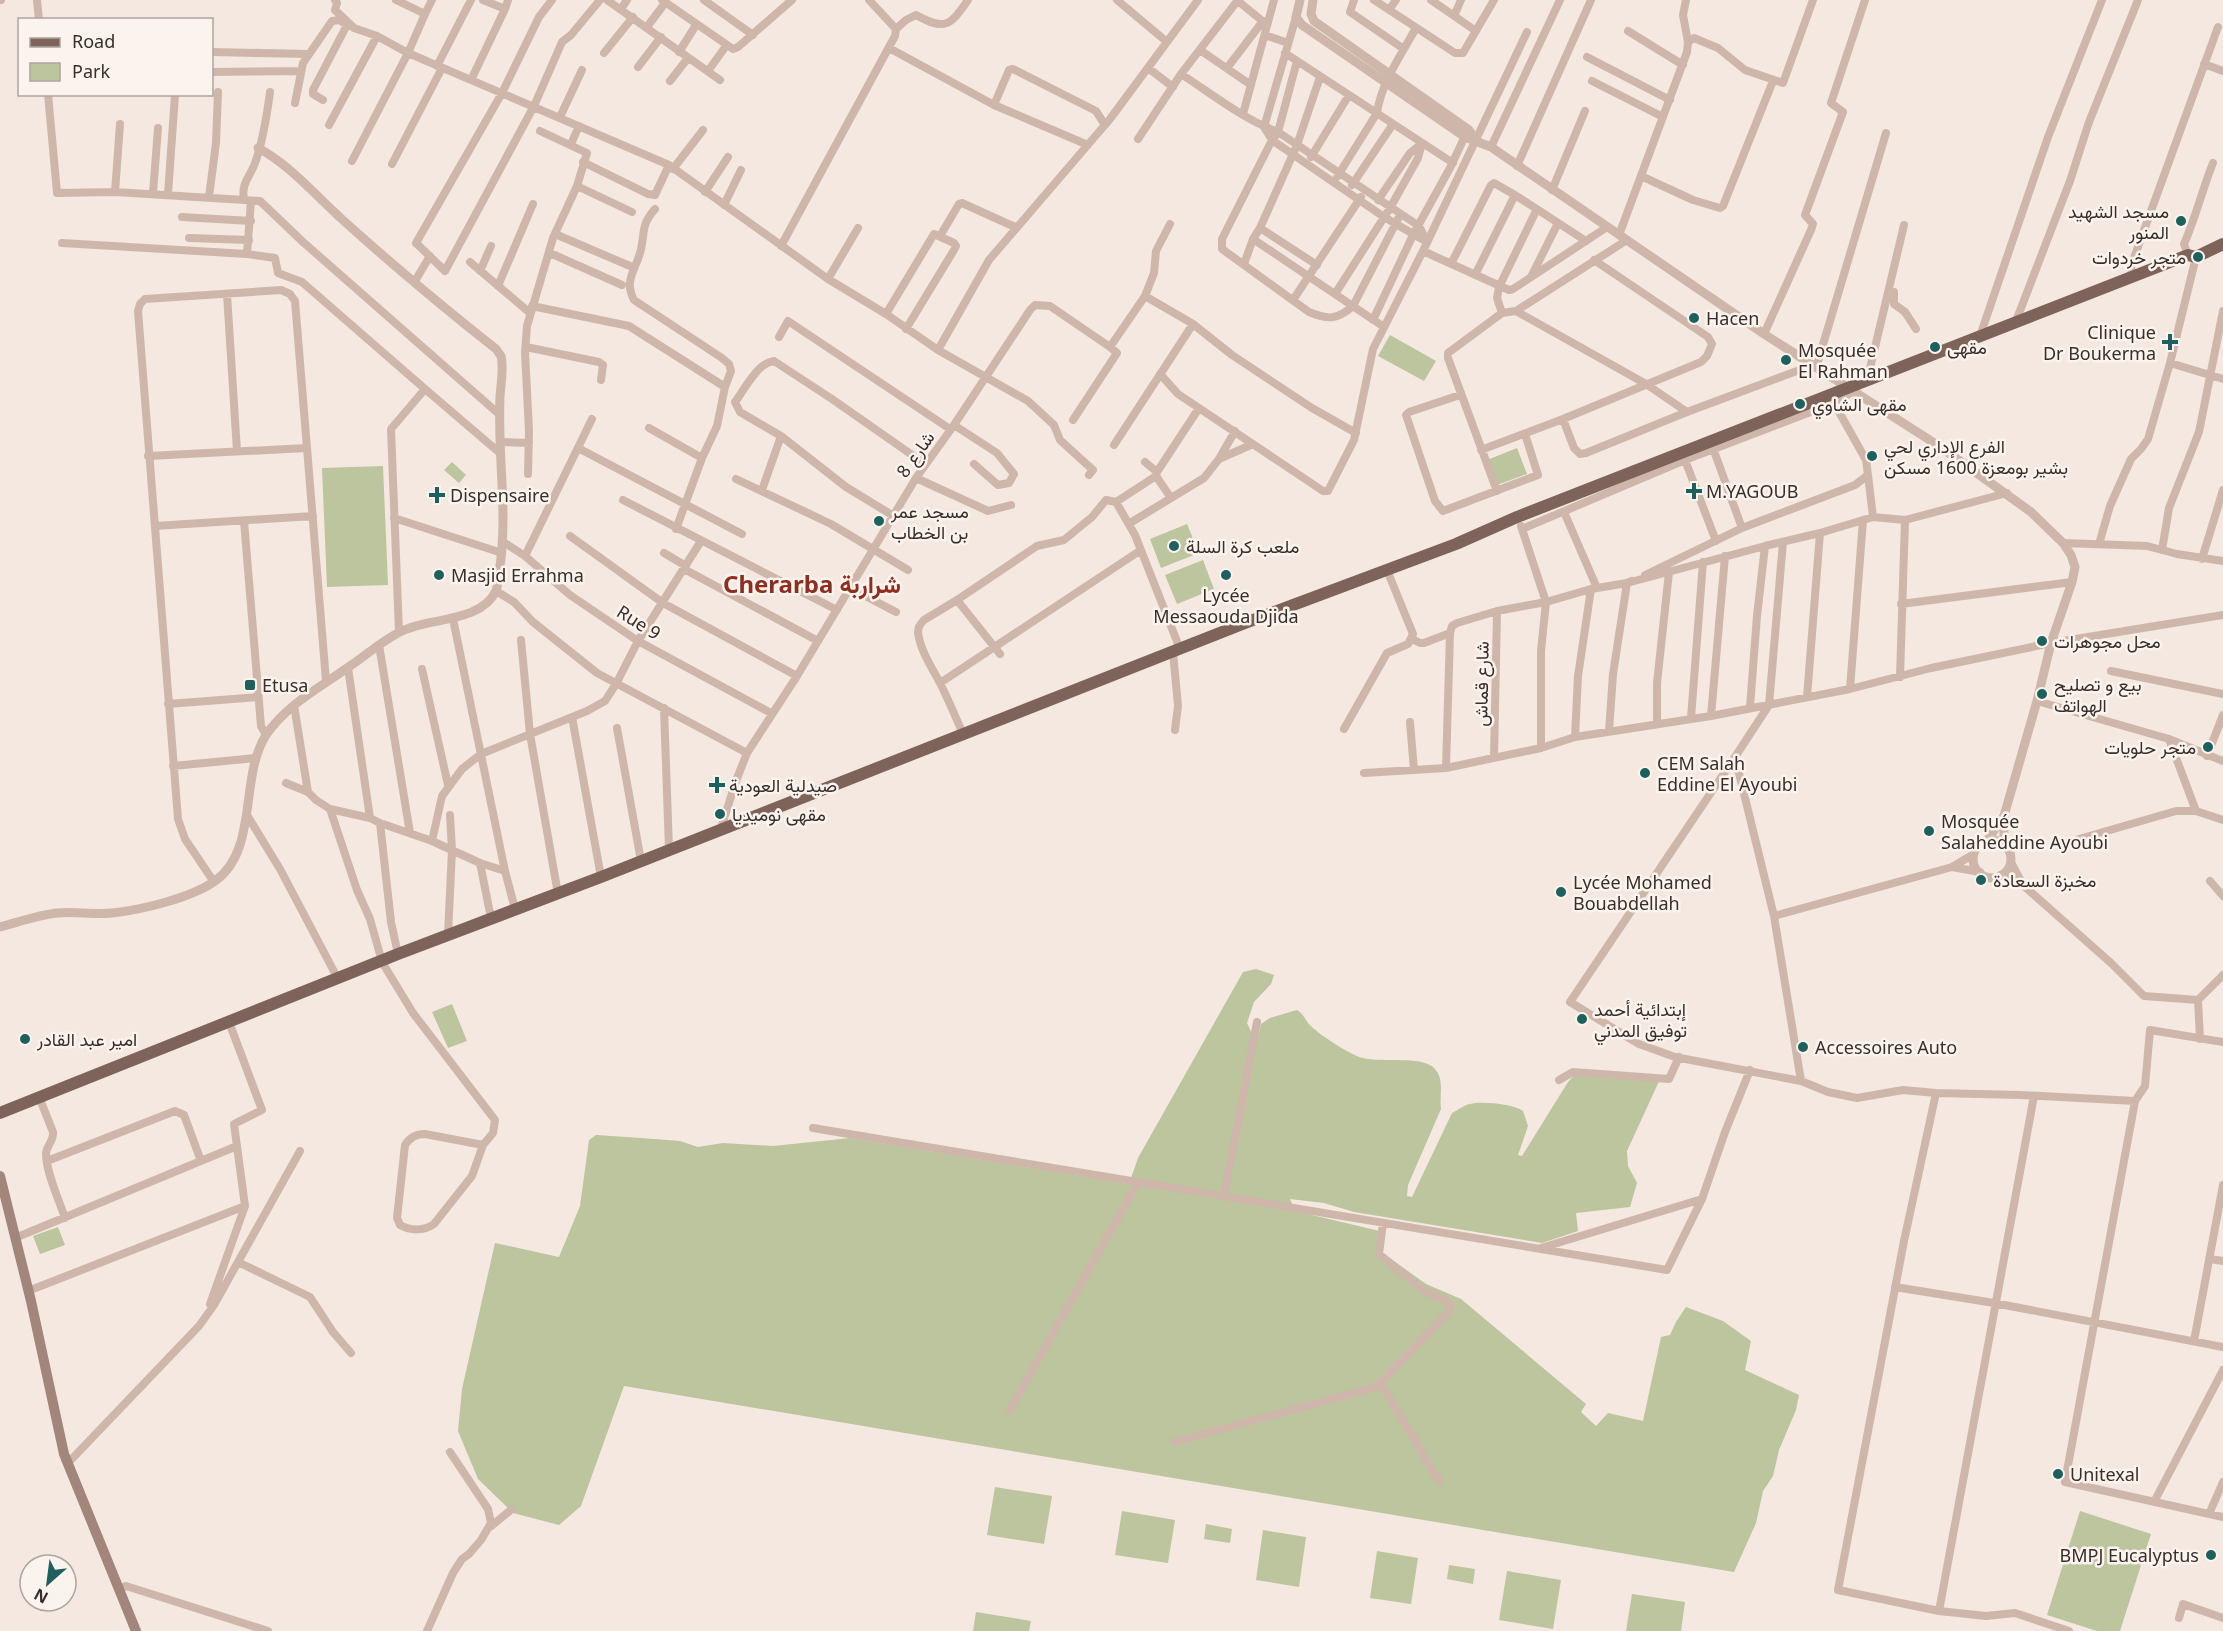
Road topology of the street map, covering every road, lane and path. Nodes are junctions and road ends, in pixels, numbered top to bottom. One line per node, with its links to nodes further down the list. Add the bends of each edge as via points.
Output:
1 (37, 0): 43 (street)
2 (396, 0): 39 (street)
3 (432, 0): 39 (street)
4 (471, 0): 76 (street)
5 (483, 0): 36 (street)
6 (508, 0): 36 (street)
7 (552, 0): 97 (street, via 539,17)
8 (600, 0): 105 (street, via 562,42)
9 (607, 0): 37 (street)
10 (627, 0): 37 (street)
11 (704, 0): 54 (street)
12 (869, 0): 50 (street)
13 (968, 0): 50 (street, via 951,22 942,26 916,15)
14 (1117, 0): 58 (street)
15 (1198, 0): 58 (street)
16 (1238, 0): 44 (street); 63 (street)
17 (1275, 0): 44 (street)
18 (1300, 0): 42 (street)
19 (1313, 0): 87 (street, via 1314,21)
20 (1354, 0): 64 (street, via 1350,12)
21 (1374, 0): 38 (street)
22 (1396, 0): 38 (street)
23 (1432, 0): 40 (street)
24 (1461, 0): 40 (street)
25 (1494, 0): 51 (street)
26 (1560, 0): 130 (street)
27 (1591, 0): 141 (street)
28 (1686, 0): 59 (street, via 1683,15)
29 (1813, 0): 92 (street, via 1785,81)
30 (1865, 0): 233 (street, via 1832,103 1843,112 1805,215 1813,224)
31 (2102, 0): 234 (street, via 2048,137)
32 (2138, 0): 228 (street)
33 (338, 1): 45 (street, via 335,10)
34 (663, 1): 46 (street); 47 (street)
35 (787, 2): 54 (street)
36 (504, 9): 88 (street)
37 (621, 9): 41 (street)
38 (1389, 10): 49 (street)
39 (425, 14): 67 (street)
40 (1454, 16): 51 (street)
41 (633, 17): 47 (street); 68 (street)
42 (1296, 17): 60 (street); 87 (street, via 1302,25)
43 (39, 18)
44 (1265, 23): 55 (street); 79 (street)
45 (348, 24): 56 (street); 70 (street, via 332,21); 101 (street, via 313,93)
46 (696, 25): 61 (street); 65 (street)
47 (647, 27): 57 (street)
48 (2218, 27): 74 (street)
49 (1416, 28): 51 (street, via 1455,53 1463,53); 64 (street)
50 (896, 29): 62 (street)
51 (1476, 31)
52 (1628, 31): 75 (street)
53 (1527, 32): 125 (street)
54 (753, 35): 61 (street, via 738,48)
55 (1265, 35): 60 (street); 93 (street)
56 (377, 36): 67 (street); 112 (street)
57 (661, 37): 65 (street); 77 (street)
58 (1167, 42): 78 (street)
59 (1688, 42): 75 (street); 92 (street, via 1694,38 1718,48 1745,70)
60 (1288, 43): 69 (street)
61 (726, 46): 82 (street)
62 (888, 48): 104 (street); 192 (street)
63 (1200, 50): 79 (street); 85 (street)
64 (1404, 50): 87 (street)
65 (679, 51): 72 (street)
66 (213, 52): 70 (street)
67 (408, 53): 76 (street); 135 (street)
68 (604, 53)
69 (1285, 53): 73 (street); 116 (street)
70 (308, 54): 81 (street)
71 (1587, 57): 102 (street)
72 (688, 58): 82 (street); 90 (street)
73 (1297, 61): 86 (street); 120 (street)
74 (2204, 64): 83 (street); 209 (street, via 2131,266)
75 (1683, 65): 102 (street)
76 (440, 67): 88 (street); 140 (street)
77 (639, 67)
78 (1148, 68): 94 (street); 113 (street)
79 (1227, 68): 93 (street)
80 (582, 70): 109 (street)
81 (301, 71): 84 (street); 103 (street)
82 (708, 71): 89 (street)
83 (2223, 71)
84 (213, 72)
85 (1181, 74): 94 (street); 108 (street)
86 (1320, 76): 98 (street); 129 (street)
87 (1388, 79): 107 (street); 121 (street)
88 (471, 80): 97 (street)
89 (720, 80)
90 (670, 81)
91 (1592, 81): 110 (street)
92 (1773, 81): 145 (street, via 1723,206 1693,200)
93 (1251, 85): 108 (street)
94 (1173, 87): 123 (street)
95 (218, 92): 157 (street)
96 (270, 92): 131 (street, via 267,122)
97 (502, 93): 105 (street); 196 (street, via 416,243)
98 (1349, 95): 107 (street); 133 (street)
99 (48, 96): 151 (street, via 57,193)
100 (175, 96): 155 (street)
101 (323, 100)
102 (1670, 100): 110 (street)
103 (295, 103)
104 (994, 105): 113 (street, via 1013,69 1096,111); 128 (street)
105 (534, 106): 109 (street); 196 (street, via 445,271)
106 (1585, 111): 149 (street)
107 (1377, 113): 114 (street); 144 (street)
108 (1243, 114): 116 (street)
109 (560, 117): 115 (street)
110 (1663, 117): 145 (street)
111 (120, 124): 151 (street)
112 (329, 124)
113 (1105, 124): 128 (street)
114 (1393, 124): 126 (street); 147 (street)
115 (579, 126): 127 (street); 142 (street)
116 (1264, 127): 120 (street); 124 (street)
117 (158, 128): 154 (street)
118 (703, 130): 142 (street)
119 (540, 131): 127 (street)
120 (1278, 132): 124 (street); 129 (street)
121 (1467, 133): 125 (street); 138 (street)
122 (1886, 134): 240 (street)
123 (1138, 139)
124 (1272, 140): 132 (street); 200 (street, via 1222,239 1222,249)
125 (1476, 140): 130 (street); 188 (street)
126 (1422, 143): 138 (street); 160 (street, via 1410,153); 163 (street, via 1418,158)
127 (571, 144): 136 (street, via 587,153)
128 (1088, 145): 176 (street)
129 (1297, 145): 132 (street); 133 (street)
130 (1491, 147): 141 (street)
131 (258, 148): 158 (street, via 242,189); 211 (street, via 283,163)
132 (1292, 154): 137 (street); 179 (street)
133 (1312, 155): 137 (street); 144 (street)
134 (728, 157): 152 (street)
135 (352, 161)
136 (583, 162): 142 (street, via 655,195); 148 (street)
137 (1306, 163): 146 (street)
138 (1453, 163): 175 (street)
139 (2213, 163): 197 (street, via 2184,244)
140 (392, 164)
141 (1517, 166): 149 (street)
142 (671, 167): 152 (street)
143 (741, 170): 162 (street)
144 (1339, 174): 146 (street); 147 (street)
145 (1641, 176): 184 (street)
146 (1333, 182): 153 (street)
147 (1353, 183): 150 (street); 153 (street)
148 (577, 186): 166 (street); 180 (street)
149 (1552, 190): 177 (street)
150 (1366, 191): 159 (street); 160 (street)
151 (115, 192): 154 (street)
152 (705, 192): 162 (street)
153 (1348, 192): 159 (street)
154 (153, 194): 155 (street)
155 (168, 194): 157 (street)
156 (1515, 195): 164 (street); 201 (street, via 1491,185); 205 (street)
157 (209, 197): 158 (street)
158 (248, 200): 170 (street); 255 (street, via 260,201)
159 (1359, 200): 168 (street); 202 (street)
160 (1378, 200): 163 (street)
161 (533, 204): 214 (street)
162 (724, 205): 192 (street)
163 (1390, 208): 167 (street); 168 (street)
164 (1537, 209): 171 (street); 215 (street)
165 (655, 210): 248 (street, via 643,230 629,290 634,300 729,364 731,371)
166 (632, 212)
167 (1401, 214): 173 (street); 175 (street)
168 (1384, 217): 173 (street); 218 (street)
169 (182, 218): 170 (street)
170 (251, 221): 186 (street)
171 (1558, 223): 187 (street); 208 (street)
172 (1170, 224): 219 (street, via 1156,251 1154,273)
173 (1395, 224): 181 (street); 221 (street)
174 (1904, 225): 206 (street)
175 (1419, 226): 181 (street); 188 (street)
176 (1015, 227): 182 (street, via 962,203); 238 (street, via 989,260)
177 (1607, 227): 184 (street); 187 (street)
178 (858, 228): 210 (street)
179 (1260, 228): 185 (street); 202 (street)
180 (555, 234): 194 (street); 203 (street)
181 (1413, 235): 188 (street); 227 (street)
182 (940, 236): 226 (street, via 934,234 930,239); 231 (street, via 956,246)
183 (189, 237): 186 (street)
184 (1623, 237): 198 (street); 233 (street)
185 (1253, 239): 200 (street); 207 (street)
186 (249, 240): 195 (street)
187 (1586, 241): 208 (street)
188 (1427, 242): 193 (street)
189 (62, 243): 195 (street)
190 (2223, 244): 197 (main road)
191 (491, 246): 204 (street)
192 (781, 246): 210 (street)
193 (1423, 251): 201 (street); 230 (street)
194 (550, 253): 213 (street); 222 (street)
195 (247, 254): 212 (street, via 274,258 278,273)
196 (430, 256): 211 (street)
197 (2192, 256): 209 (main road); 239 (street)
198 (1594, 260): 224 (street); 247 (street, via 1708,337 1712,344 1701,362)
199 (470, 262): 204 (street)
200 (1244, 264): 220 (street)
201 (1451, 264): 205 (street)
202 (1317, 265): 207 (street)
203 (630, 266)
204 (480, 271): 214 (street)
205 (1475, 275): 215 (street)
206 (1893, 276): 232 (street, via 1893,301); 246 (street)
207 (1309, 277): 218 (street); 220 (street)
208 (1531, 277): 215 (street, via 1514,289)
209 (2132, 277): 228 (main road)
210 (828, 279): 226 (street)
211 (415, 281): 255 (street, via 498,352 502,360)
212 (302, 282): 217 (street); 249 (street)
213 (622, 285)
214 (498, 286): 222 (street)
215 (1499, 287): 225 (street, via 1497,298)
216 (227, 294): 217 (street, via 281,290); 272 (street); 275 (street, via 148,299 140,304)
217 (290, 294): 269 (street, via 296,305)
218 (1335, 294): 221 (street)
219 (1145, 296): 229 (street); 237 (street)
220 (1293, 300): 221 (street, via 1322,318 1341,316)
221 (1353, 306): 227 (street)
222 (531, 309): 236 (street); 248 (street, via 629,326)
223 (2223, 310): 242 (street)
224 (1516, 311): 225 (street); 247 (street)
225 (1502, 313): 251 (street, via 1448,353)
226 (886, 314): 231 (street)
227 (1373, 320): 230 (street)
228 (2016, 321): 234 (main road)
229 (1193, 324): 241 (street); 262 (street, via 1241,361)
230 (1384, 327): 262 (street, via 1373,349)
231 (906, 329): 238 (street)
232 (1916, 329)
233 (1764, 334): 240 (street)
234 (1980, 336): 246 (main road)
235 (779, 338): 259 (street, via 788,321)
236 (526, 347): 245 (street, via 599,362 603,365); 266 (street)
237 (1110, 347): 243 (street, شارع 8, via 1050,306 1035,305); 258 (street, via 1116,356)
238 (938, 350): 243 (street)
239 (2170, 363): 242 (street); 319 (street, via 2148,439 2131,459 2110,506)
240 (1815, 367): 250 (street); 254 (street)
241 (1160, 374): 253 (street, via 1178,394); 268 (street)
242 (2210, 375): 244 (street); 323 (street, via 2199,432 2169,508)
243 (986, 377): 259 (street, شارع 8); 284 (street, via 1028,401 1054,425 1060,440 1093,470)
244 (2223, 379)
245 (601, 380)
246 (1867, 381): 250 (main road)
247 (1646, 384): 254 (street); 257 (street)
248 (725, 387): 276 (street, via 717,426)
249 (425, 389): 274 (street); 302 (street, via 391,429)
250 (1849, 390): 252 (street); 291 (street); 300 (main road)
251 (1460, 395): 271 (street); 290 (street, via 1406,416 1435,501 1443,511)
252 (1834, 403): 273 (street); 285 (street, via 1866,460)
253 (1199, 408): 261 (street); 283 (street)
254 (1687, 412): 257 (street, via 1580,454)
255 (500, 415): 265 (street)
256 (592, 419): 270 (street)
257 (1563, 419): 263 (street)
258 (1073, 420)
259 (952, 427): 280 (street, شارع 8); 281 (street, via 997,453 1014,474 1009,483 998,485)
260 (649, 428): 276 (street)
261 (1235, 431): 267 (street); 277 (street)
262 (1356, 433): 267 (street, via 1330,488 1323,491)
263 (1525, 434): 271 (street); 290 (street, via 1538,475)
264 (781, 436): 280 (street, via 740,412 735,402 758,371 774,361); 288 (street); 298 (street, via 846,487)
265 (501, 442): 266 (street); 274 (street)
266 (529, 443): 282 (street)
267 (1253, 444): 277 (street)
268 (1114, 445)
269 (307, 448): 272 (street); 299 (street)
270 (579, 448): 295 (street); 326 (street)
271 (1481, 450): 290 (street)
272 (237, 451): 275 (street)
273 (1714, 451): 278 (street); 308 (street)
274 (501, 454): 314 (street)
275 (148, 456): 307 (street)
276 (702, 458): 295 (street)
277 (1220, 459): 292 (street, via 1204,478)
278 (1685, 460): 297 (street); 316 (street)
279 (1145, 462): 283 (street)
280 (925, 464): 286 (street, شارع 8)
281 (974, 464)
282 (528, 474)
283 (1156, 474): 292 (street); 294 (street)
284 (1089, 475)
285 (1868, 475): 301 (street); 308 (street, via 1856,485)
286 (916, 478): 296 (street, via 988,511); 298 (street, شارع 8)
287 (736, 479): 288 (street)
288 (762, 490): 321 (street)
289 (2223, 490): 328 (street)
290 (1497, 491)
291 (2007, 494): 304 (street); 318 (street)
292 (1171, 498): 306 (street)
293 (623, 500): 309 (street)
294 (1116, 502): 306 (street); 340 (street, via 1106,500 1064,540 1036,546)
295 (686, 505): 309 (street); 312 (street)
296 (1011, 505)
297 (1564, 512): 310 (street); 338 (street)
298 (892, 515): 321 (street, شارع 8)
299 (313, 516): 305 (street); 365 (street)
300 (1517, 517): 310 (street); 333 (main road)
301 (1873, 517): 303 (street); 304 (street)
302 (394, 518): 324 (street); 349 (street)
303 (1863, 520): 311 (street); 368 (street)
304 (1905, 520): 343 (street)
305 (244, 521): 307 (street); 370 (street)
306 (1130, 523): 322 (street)
307 (155, 526): 373 (street)
308 (1742, 528): 316 (street)
309 (676, 529): 315 (street)
310 (1522, 529): 341 (street)
311 (1820, 533): 317 (street); 371 (street)
312 (741, 534)
313 (570, 536): 342 (street)
314 (502, 541): 324 (street); 326 (street, Rue 9)
315 (701, 541): 331 (street); 344 (street)
316 (1716, 541): 336 (street)
317 (1783, 542): 320 (street); 375 (street)
318 (2063, 543): 319 (street); 335 (street, via 2074,567)
319 (2099, 544): 323 (street)
320 (1766, 546): 327 (street); 376 (street)
321 (873, 549): 332 (street); 337 (street, شارع 8)
322 (1141, 550): 357 (street); 358 (street)
323 (2162, 550): 328 (street)
324 (502, 553): 339 (street)
325 (664, 553): 331 (street)
326 (525, 556): 353 (street, Rue 9, via 570,595)
327 (1725, 556): 330 (street); 380 (street)
328 (2202, 558): 329 (street)
329 (2223, 561)
330 (1703, 562): 334 (street); 382 (street)
331 (685, 568): 342 (street); 354 (street)
332 (908, 570)
333 (1387, 570): 351 (street); 358 (main road)
334 (1669, 572): 336 (street); 384 (street, via 1657,683)
335 (2072, 582): 343 (street); 355 (street)
336 (1628, 583): 338 (street); 388 (street, via 1613,674)
337 (850, 588): 344 (street, شارع 8); 346 (street)
338 (1594, 589): 341 (street); 392 (street, via 1578,676)
339 (496, 591): 348 (street, via 478,608); 367 (street, via 514,602 565,650)
340 (957, 600): 357 (street); 366 (street, via 924,620 918,630)
341 (1546, 602): 345 (street); 394 (street, via 1541,651)
342 (663, 603): 353 (street); 363 (street)
343 (1901, 604): 364 (street)
344 (837, 610): 354 (street, شارع 8)
345 (1497, 611): 350 (street, via 1457,623); 400 (street, شارع قماش)
346 (896, 612)
347 (2223, 615): 355 (street)
348 (453, 619): 349 (street); 396 (street)
349 (399, 632): 356 (street)
350 (1450, 633): 351 (street, via 1420,644); 403 (street)
351 (1412, 639): 386 (street, via 1387,652)
352 (521, 640): 389 (street)
353 (638, 641): 367 (street); 378 (street, Rue 9)
354 (818, 642): 363 (street, شارع 8)
355 (2051, 643): 364 (street); 372 (street)
356 (379, 645): 360 (street); 418 (street)
357 (994, 645): 359 (street); 366 (street)
358 (1176, 650): 387 (street); 390 (main road)
359 (1000, 654)
360 (348, 668): 365 (street); 414 (street)
361 (422, 669): 407 (street)
362 (2111, 671): 369 (street)
363 (797, 676): 378 (street, شارع 8)
364 (1900, 677): 368 (street)
365 (326, 681): 374 (street)
366 (940, 683): 390 (street)
367 (616, 684): 377 (street); 381 (street, via 598,706)
368 (1850, 689): 371 (street)
369 (2223, 694)
370 (258, 697): 373 (street); 391 (street, via 261,726)
371 (1807, 697): 375 (street)
372 (2037, 701): 393 (street); 413 (street)
373 (168, 704): 402 (street)
374 (294, 705): 391 (street); 408 (street)
375 (1769, 705): 376 (street); 398 (street)
376 (1750, 707): 380 (street)
377 (664, 708): 395 (street); 423 (street)
378 (771, 713): 395 (street, شارع 8)
379 (2223, 715): 397 (street)
380 (1711, 716): 382 (street)
381 (572, 717): 389 (street); 433 (street)
382 (1690, 718): 384 (street)
383 (1410, 722): 404 (street)
384 (1657, 723): 388 (street)
385 (616, 729): 426 (street)
386 (1344, 729)
387 (1175, 730)
388 (1609, 731): 392 (street)
389 (530, 734): 396 (street); 437 (street)
390 (963, 734): 417 (main road)
391 (266, 735): 399 (street)
392 (1575, 737): 394 (street)
393 (2169, 739): 397 (street); 410 (street)
394 (1541, 748): 400 (street)
395 (747, 753): 417 (street, شارع 8)
396 (481, 754): 407 (street); 430 (street)
397 (2207, 756): 401 (street)
398 (1735, 757): 440 (street); 453 (street, via 1570,1002 1639,1044)
399 (256, 758): 402 (street); 411 (street)
400 (1494, 758): 403 (street)
401 (2223, 761)
402 (173, 766): 435 (street, via 179,826)
403 (1446, 768): 404 (street)
404 (1414, 770): 405 (street)
405 (1364, 773)
406 (286, 783): 408 (street)
407 (448, 785): 420 (street)
408 (308, 792): 409 (street)
409 (330, 809): 414 (street); 445 (street)
410 (2196, 811): 415 (street); 419 (street, via 2176,811)
411 (246, 815): 435 (street, via 233,859); 447 (street, via 280,869)
412 (450, 815): 424 (street)
413 (2004, 816): 421 (street); 422 (street)
414 (370, 818): 416 (street)
415 (2223, 820)
416 (380, 823): 418 (street); 444 (street)
417 (721, 828): 423 (main road)
418 (410, 833): 420 (street)
419 (2079, 839)
420 (432, 841): 424 (street)
421 (1987, 841): 422 (street); 425 (street)
422 (2004, 844): 427 (street)
423 (669, 849): 426 (main road)
424 (452, 850): 428 (street); 443 (street)
425 (1974, 854): 429 (street); 431 (street)
426 (640, 861): 433 (main road)
427 (2011, 862): 432 (street); 436 (street)
428 (480, 863): 430 (street); 441 (street)
429 (1952, 867): 431 (street); 440 (street)
430 (505, 871): 439 (street)
431 (1980, 872): 432 (street, via 1992,878)
432 (2001, 875): 436 (street)
433 (601, 877): 437 (main road)
434 (2210, 880): 438 (street)
435 (214, 882): 442 (street, via 175,898 128,910 58,913)
436 (2024, 886): 448 (street, via 2144,996)
437 (558, 894): 439 (main road)
438 (2223, 896)
439 (516, 909): 441 (main road)
440 (1774, 916): 456 (street)
441 (490, 918): 443 (main road)
442 (0, 927)
443 (448, 936): 444 (main road)
444 (398, 954): 445 (main road)
445 (382, 962): 447 (main road); 463 (street, via 413,1013 492,1115 493,1133)
446 (2223, 975): 448 (street)
447 (338, 979): 449 (main road)
448 (2198, 1000): 451 (street)
449 (229, 1022): 459 (main road); 464 (street, via 262,1110 234,1124)
450 (1257, 1022): 471 (street)
451 (2200, 1039): 452 (street); 460 (street, via 2150,1030 2145,1086)
452 (2223, 1042)
453 (1679, 1057): 454 (street); 455 (street, via 1670,1079 1573,1072)
454 (1750, 1070): 456 (street); 472 (street)
455 (1559, 1080)
456 (1801, 1081): 457 (street, via 1857,1098 1903,1090)
457 (1936, 1094): 458 (street); 481 (street)
458 (2034, 1096): 460 (street); 483 (street)
459 (39, 1097): 461 (main road); 466 (street, via 53,1132 46,1151)
460 (2135, 1101): 485 (street)
461 (0, 1113)
462 (813, 1128): 469 (street)
463 (483, 1145): 463 (street, via 472,1176 434,1224 418,1230 400,1226 408,1139 425,1134)
464 (237, 1146): 467 (street); 473 (street)
465 (300, 1150): 480 (street)
466 (47, 1161): 467 (street, via 176,1112 184,1114); 474 (street)
467 (201, 1161): 474 (street)
468 (0, 1176): 476 (main road)
469 (1138, 1182): 471 (street); 491 (street)
470 (2223, 1185): 478 (street)
471 (1224, 1196): 475 (street)
472 (1702, 1199): 477 (street); 477 (street, via 1667,1270)
473 (245, 1206): 482 (street); 484 (street)
474 (65, 1218): 476 (street)
475 (1383, 1223): 477 (street); 490 (street, via 1379,1254 1424,1292 1451,1305 1448,1314)
476 (15, 1238): 482 (main road)
477 (1539, 1248)
478 (2210, 1259): 479 (street); 486 (street)
479 (2223, 1261)
480 (238, 1262): 484 (street); 488 (street, via 310,1297)
481 (1895, 1287): 483 (street); 503 (street, via 1838,1590)
482 (28, 1291): 494 (main road)
483 (1994, 1303): 485 (street); 503 (street)
484 (206, 1317): 494 (street)
485 (2094, 1322): 486 (street); 497 (street, via 2065,1482)
486 (2194, 1341): 487 (street)
487 (2223, 1347)
488 (351, 1353)
489 (2223, 1370): 497 (street)
490 (1380, 1382): 492 (street, via 1376,1387); 495 (street)
491 (1010, 1410)
492 (1174, 1442)
493 (450, 1452): 501 (street, via 488,1509)
494 (68, 1463): 502 (main road)
495 (1439, 1481)
496 (2223, 1482): 499 (street)
497 (2154, 1502): 499 (street)
498 (512, 1509): 501 (street)
499 (2209, 1514): 500 (street)
500 (2223, 1517)
501 (488, 1528): 508 (street, via 462,1559)
502 (119, 1589): 506 (main road); 507 (street, via 126,1586)
503 (1939, 1611): 509 (street, via 1986,1616 2015,1613)
504 (2179, 1618): 505 (street, via 2182,1605)
505 (2223, 1618)
506 (136, 1631)
507 (268, 1631)
508 (427, 1631)
509 (2069, 1631)

